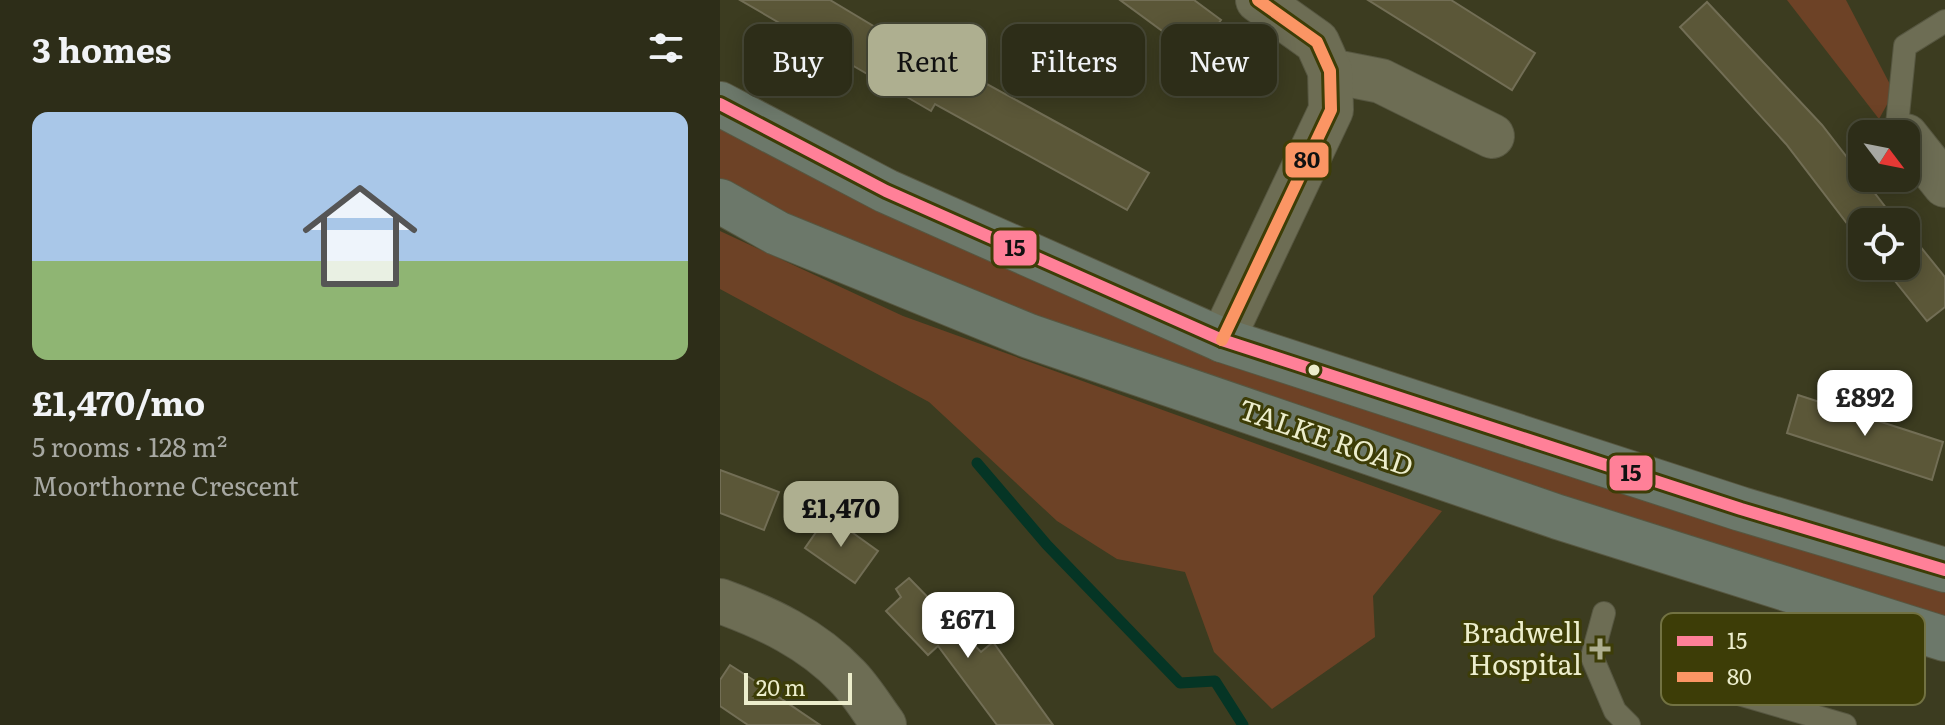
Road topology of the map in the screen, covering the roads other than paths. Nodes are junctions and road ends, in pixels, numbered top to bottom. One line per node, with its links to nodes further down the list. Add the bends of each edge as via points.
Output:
1 (1258, 0): 3 (street, via 1317,42)
2 (1945, 21): 5 (lane, via 1905,46)
3 (1330, 71): 6 (street, via 1381,81); 10 (street, via 1331,110)
4 (720, 104): 10 (highway, via 886,191)
5 (1903, 120)
6 (1492, 136)
7 (1920, 153): 8 (street)
8 (1945, 185)
9 (720, 201): 16 (highway, TALKE ROAD, via 777,233 1029,336 1558,517)
10 (1222, 340): 11 (highway)
11 (1741, 509): 12 (highway); 13 (highway)
12 (1945, 570)
13 (1945, 583)
14 (720, 601): 20 (street, via 806,641 847,676)
15 (1604, 613): 21 (lane, via 1592,657 1615,711)
16 (1863, 613)
17 (1925, 633): 18 (highway, TALKE ROAD)
18 (1945, 639)
19 (1776, 705): 22 (lane)
20 (884, 725)
21 (1629, 725)
22 (1845, 725)

